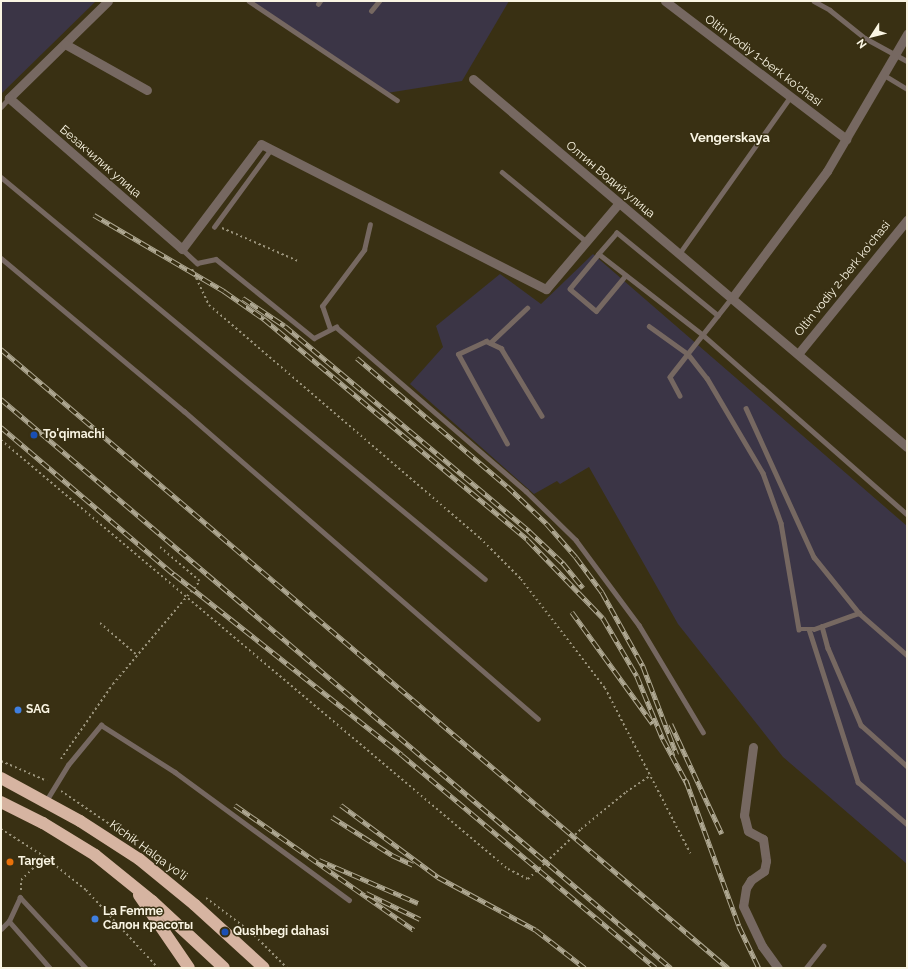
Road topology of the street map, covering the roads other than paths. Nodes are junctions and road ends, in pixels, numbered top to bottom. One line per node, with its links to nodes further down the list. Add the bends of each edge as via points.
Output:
1 (108, 1): 8 (street)
2 (249, 1): 17 (lane)
3 (379, 1): 6 (lane)
4 (666, 1): 15 (street, Oltin vodiy 1-berk ko'chasi)
5 (814, 1): 9 (lane, via 830,10 865,38)
6 (371, 11)
7 (907, 34): 9 (street)
8 (65, 44): 14 (street); 16 (street)
9 (896, 54): 10 (lane); 11 (street)
10 (907, 62)
11 (884, 75): 13 (lane); 19 (street)
12 (473, 79): 23 (street, Олтин Водий улица)
13 (907, 89)
14 (147, 90)
15 (790, 97): 19 (street, Oltin vodiy 1-berk ko'chasi); 30 (lane)
16 (9, 98): 18 (lane); 28 (street, Безакчилик улица)
17 (397, 100)
18 (1, 107)
19 (846, 139): 33 (street, via 827,171)
20 (271, 149): 26 (lane); 27 (street, via 546,289); 28 (street, via 261,144)
21 (502, 172): 27 (lane)
22 (1, 177): 48 (lane)
23 (619, 203): 27 (street); 30 (street, Олтин Водий улица)
24 (907, 220): 41 (street, Oltin vodiy 2-berk ko'chasi)
25 (370, 225): 37 (lane, via 364,250 322,306)
26 (214, 227)
27 (587, 242)
28 (182, 249): 37 (lane, via 197,263 216,259 314,338)
29 (599, 254): 32 (lane); 32 (lane, via 570,289 596,311); 35 (lane, via 617,233)
30 (680, 254): 33 (street, Олтин Водий улица)
31 (1, 258): 53 (lane, via 184,411)
32 (625, 276): 38 (lane)
33 (732, 298): 35 (lane); 41 (street, Олтин Водий улица)
34 (527, 308): 39 (lane)
35 (718, 316): 38 (lane)
36 (649, 326): 40 (lane)
37 (330, 329): 54 (lane, via 336,326 526,491 576,540 639,625)
38 (703, 335): 40 (lane); 47 (lane)
39 (490, 343): 44 (lane, via 501,348); 45 (lane, via 486,341 458,354)
40 (688, 354): 42 (lane, via 670,377); 51 (lane, via 707,378 763,473 781,523 799,629)
41 (798, 354): 46 (street, Олтин Водий улица)
42 (680, 396)
43 (746, 408): 49 (lane, via 814,557)
44 (542, 416)
45 (507, 444)
46 (907, 447)
47 (907, 514)
48 (485, 579)
49 (859, 613): 50 (lane); 52 (lane)
50 (822, 626): 51 (lane); 56 (lane, via 861,725)
51 (809, 629): 60 (lane, via 858,782)
52 (907, 655)
53 (538, 719)
54 (703, 732)
55 (753, 747): 71 (street, via 744,815 748,831 763,839 766,861 764,871 751,880 746,888 743,906 762,946)
56 (907, 766)
57 (1, 778): 58 (highway, Kichik Halqa yo'li)
58 (46, 801): 62 (lane, via 68,765 101,725 175,772); 70 (highway, Kichik Halqa yo'li, via 112,841 165,878)
59 (1, 802): 61 (highway, via 79,844)
60 (907, 824)
61 (127, 880): 68 (highway); 69 (highway)
62 (349, 900)
63 (10, 921): 64 (lane); 66 (lane); 67 (lane, via 20,897)
64 (1, 929)
65 (823, 946): 72 (lane)
66 (50, 968)
67 (86, 968)
68 (189, 968)
69 (224, 968)
70 (264, 968)
71 (778, 968)
72 (806, 968)

